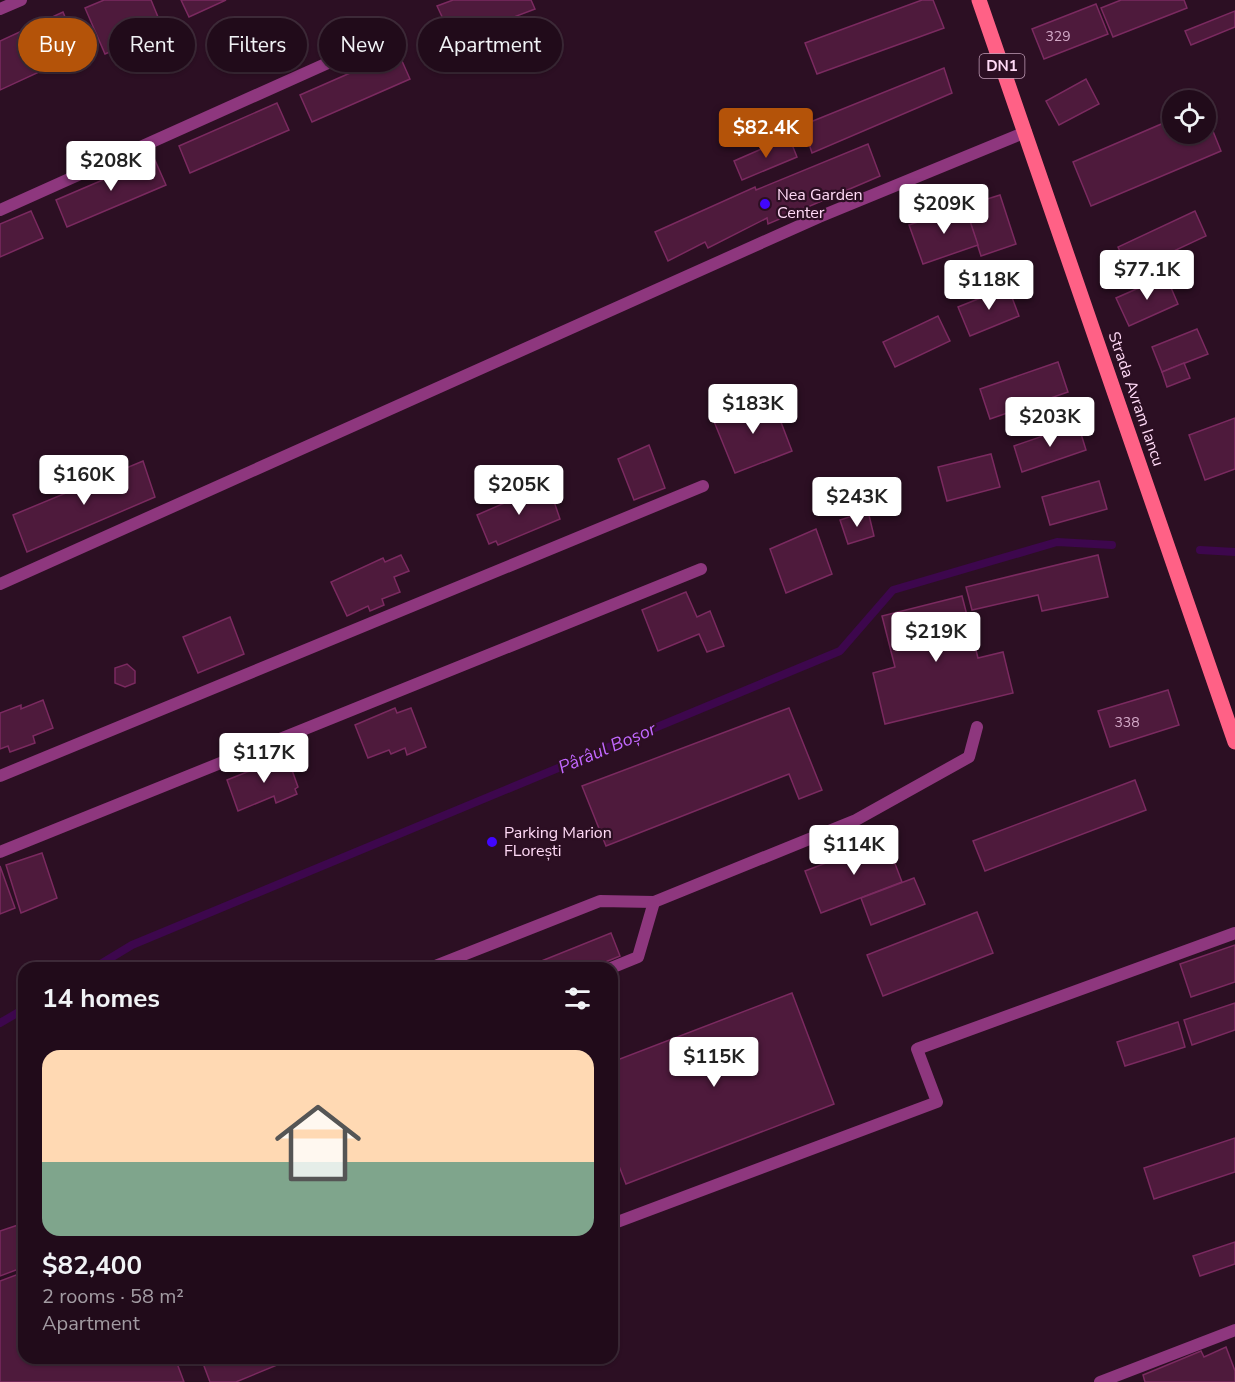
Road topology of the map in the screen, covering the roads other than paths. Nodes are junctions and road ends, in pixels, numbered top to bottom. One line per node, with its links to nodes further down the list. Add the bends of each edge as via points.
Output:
1 (21, 0): 3 (street)
2 (979, 0): 5 (main road, Strada Avram Iancu / DN1)
3 (0, 9)
4 (319, 67): 6 (street)
5 (1026, 132): 9 (street, via 819,217); 11 (main road, Strada Avram Iancu / DN1)
6 (0, 210)
7 (703, 486): 12 (street)
8 (701, 570): 13 (street)
9 (0, 584)
10 (977, 727): 14 (street, via 969,757 909,792 855,820)
11 (1235, 742)
12 (0, 776)
13 (0, 852)
14 (654, 902): 16 (street, via 600,901); 17 (street, via 639,957)
15 (1235, 933): 18 (street, via 917,1049 937,1102)
16 (445, 962)
17 (618, 965)
18 (618, 1222)
19 (1235, 1330): 20 (street)
20 (1101, 1382)

